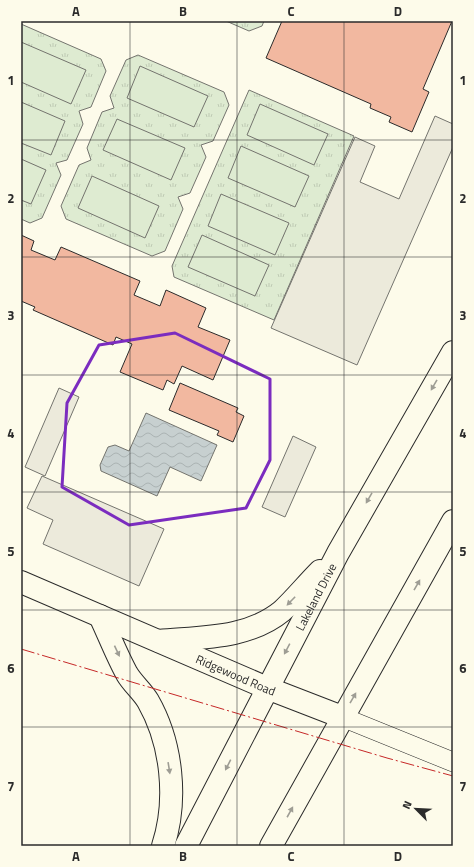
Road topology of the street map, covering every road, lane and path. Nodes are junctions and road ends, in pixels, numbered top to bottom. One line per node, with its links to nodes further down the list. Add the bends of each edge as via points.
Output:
1 (453, 352): 3 (main road, Lakeland Drive, one-way to 3)
2 (453, 521): 8 (main road, one-way to 2)
3 (338, 553): 6 (main road, one-way to 6, via 281,611 260,624 237,634); 7 (main road, Lakeland Drive, one-way to 7)
4 (21, 582): 5 (main road, Ridgewood Road)
5 (100, 616): 6 (main road, Ridgewood Road); 10 (main road, one-way to 10, via 127,674 147,701 160,726 172,791 167,835)
6 (159, 641): 7 (main road, Ridgewood Road)
7 (267, 688): 8 (main road, Ridgewood Road); 11 (main road, Lakeland Drive, one-way to 11)
8 (342, 717): 9 (street, Ridgewood Road); 12 (main road, one-way to 8)
9 (453, 762)
10 (163, 846)
11 (186, 846)
12 (271, 846)

